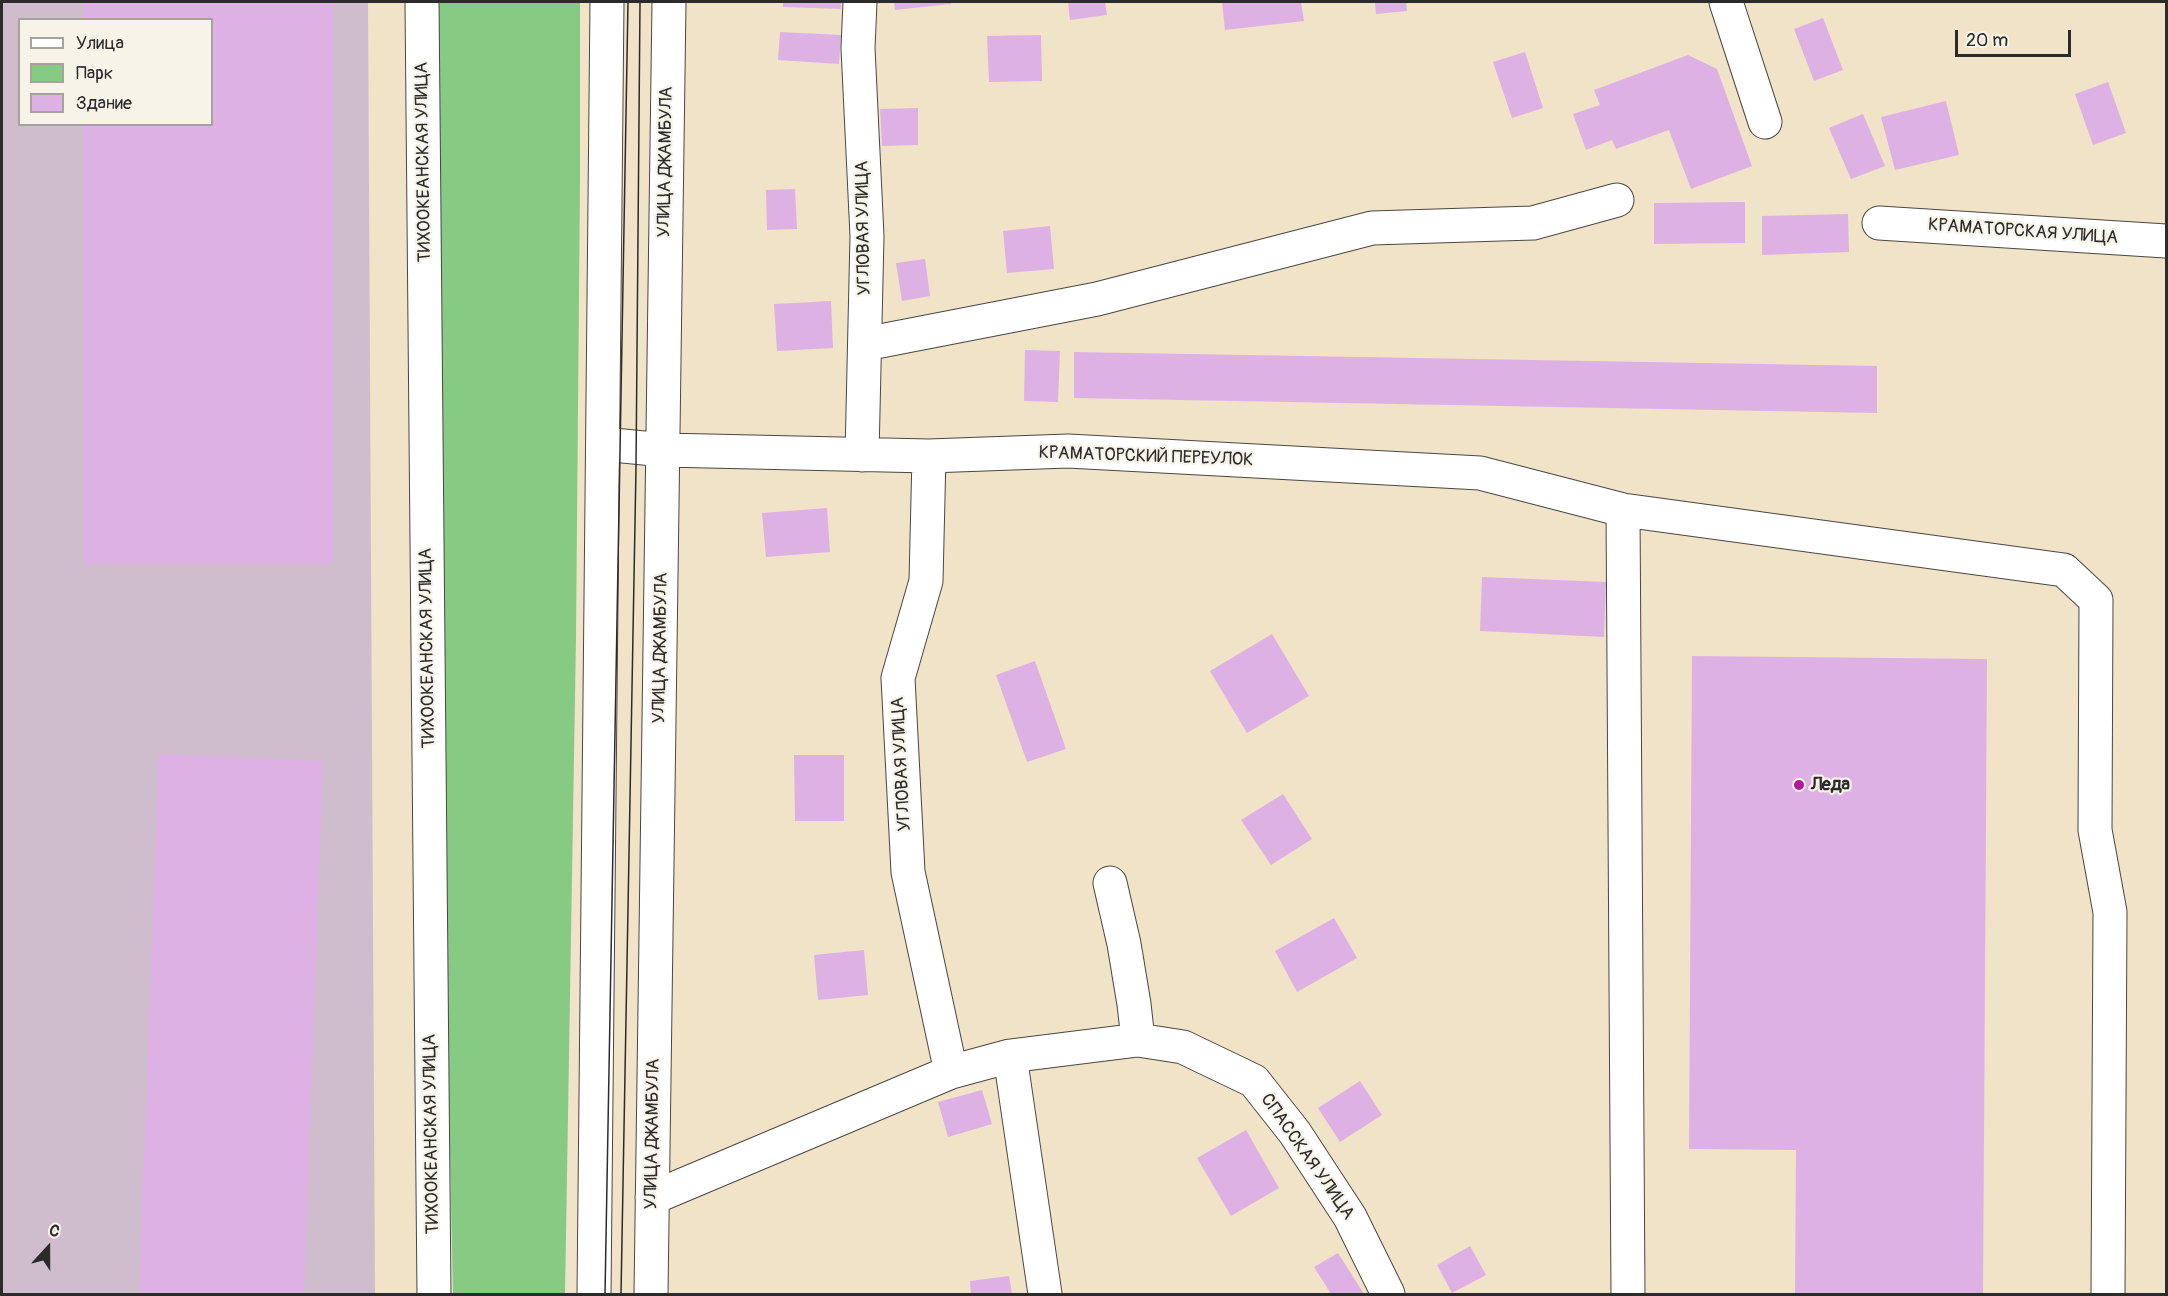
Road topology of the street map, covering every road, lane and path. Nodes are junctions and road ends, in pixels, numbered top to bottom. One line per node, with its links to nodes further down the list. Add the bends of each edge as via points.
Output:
1 (422, 2): 21 (street, ТИХООКЕАНСКАЯ УЛИЦА)
2 (607, 2): 11 (street)
3 (669, 2): 12 (street, УЛИЦА ДЖАМБУЛА)
4 (860, 2): 10 (street, УГЛОВАЯ УЛИЦА, via 858,48 867,236)
5 (1726, 2): 6 (street)
6 (1765, 122)
7 (1617, 200): 10 (street, via 1533,223 1372,228 1097,299)
8 (1879, 223): 9 (street, КРАМАТОРСКАЯ УЛИЦА)
9 (2166, 241)
10 (865, 344): 13 (street, УГЛОВАЯ УЛИЦА)
11 (603, 444): 12 (street, КРАМАТОРСКИЙ ПЕРЕУЛОК); 22 (street)
12 (664, 450): 13 (street, КРАМАТОРСКИЙ ПЕРЕУЛОК); 20 (street, УЛИЦА ДЖАМБУЛА)
13 (862, 455): 14 (street, КРАМАТОРСКИЙ ПЕРЕУЛОК)
14 (929, 456): 15 (street, КРАМАТОРСКИЙ ПЕРЕУЛОК, via 1068,451 1480,473); 19 (street, УГЛОВАЯ УЛИЦА, via 926,580 898,678 908,872)
15 (1623, 510): 26 (street); 27 (street, КРАМАТОРСКИЙ ПЕРЕУЛОК, via 2064,570 2096,600 2095,830 2110,912)
16 (1110, 883): 17 (street, via 1124,944)
17 (1138, 1040): 18 (street, СПАССКАЯ УЛИЦА); 25 (street, СПАССКАЯ УЛИЦА, via 1183,1047 1254,1081 1295,1133 1350,1217)
18 (1010, 1056): 19 (street, СПАССКАЯ УЛИЦА); 24 (street)
19 (951, 1072): 20 (street, СПАССКАЯ УЛИЦА)
20 (652, 1198): 23 (street, УЛИЦА ДЖАМБУЛА)
21 (434, 1294)
22 (594, 1294)
23 (651, 1294)
24 (1046, 1294)
25 (1388, 1294)
26 (1628, 1294)
27 (2108, 1294)

